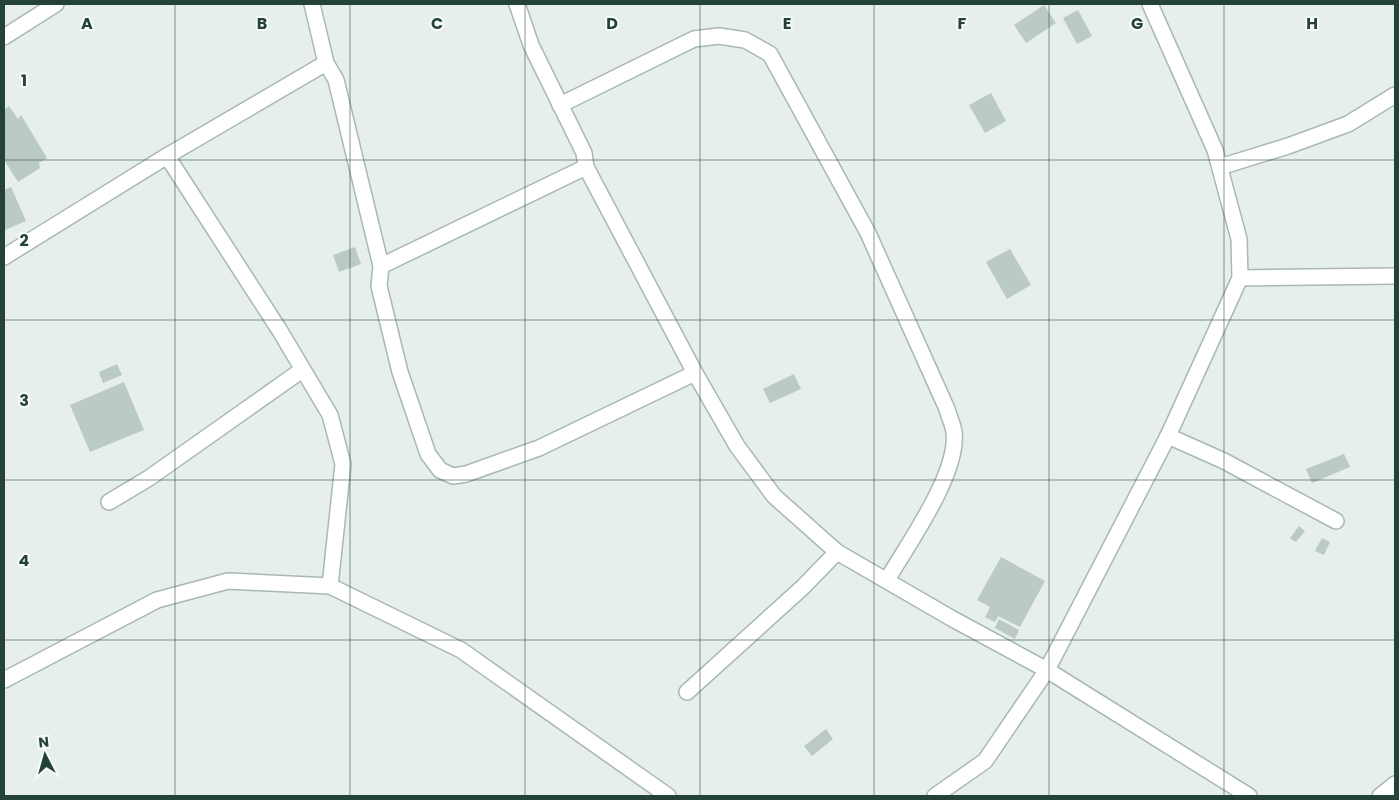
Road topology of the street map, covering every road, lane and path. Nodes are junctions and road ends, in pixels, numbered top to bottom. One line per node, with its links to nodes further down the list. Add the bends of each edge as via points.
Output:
1 (56, 4): 5 (street)
2 (312, 4): 6 (street)
3 (517, 4): 8 (street, via 531,45)
4 (1150, 4): 11 (street)
5 (4, 37)
6 (326, 63): 9 (street); 13 (street, via 336,80)
7 (1395, 96): 11 (street, via 1348,124)
8 (560, 105): 10 (street, via 584,153); 22 (street, via 694,39 719,36 745,40 770,54 868,233 947,409 954,432 952,456 940,491)
9 (167, 156): 12 (street); 16 (street)
10 (586, 166): 13 (street); 17 (street)
11 (1220, 167): 15 (street, via 1239,239)
12 (4, 257)
13 (381, 266): 17 (street, via 381,296 400,372 428,454 440,470 453,476 539,448)
14 (1395, 276): 15 (street)
15 (1240, 278): 18 (street)
16 (302, 370): 19 (street, via 149,478); 23 (street, via 330,415 343,464)
17 (695, 373): 21 (street, via 737,446 774,496)
18 (1168, 436): 20 (street, via 1224,461); 24 (street)
19 (109, 502)
20 (1336, 521)
21 (837, 552): 22 (street); 26 (street)
22 (887, 580): 24 (street)
23 (330, 586): 25 (street, via 228,581 157,600); 28 (street, via 461,650)
24 (1047, 670): 29 (street, via 985,761); 30 (street)
25 (4, 680)
26 (687, 692)
27 (1395, 784): 31 (street)
28 (668, 796)
29 (935, 796)
30 (1249, 796)
31 (1380, 796)

